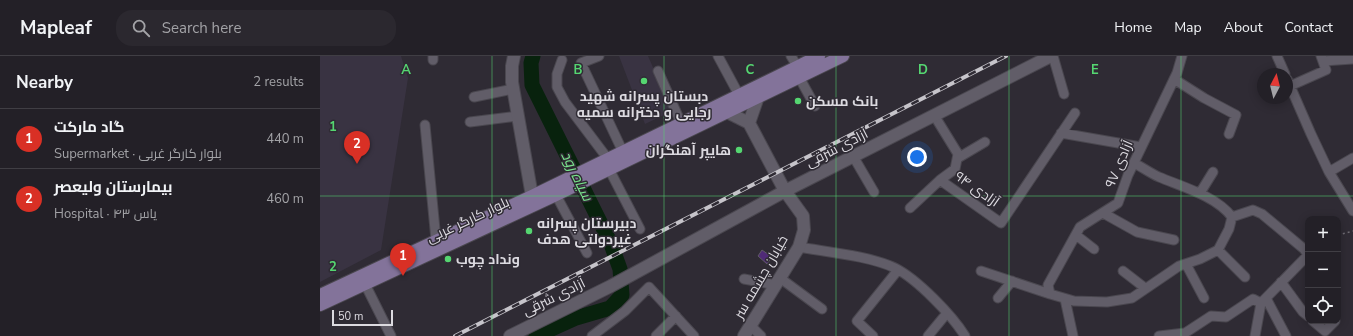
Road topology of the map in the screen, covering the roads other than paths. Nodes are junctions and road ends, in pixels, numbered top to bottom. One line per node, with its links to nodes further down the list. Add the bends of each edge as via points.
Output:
1 (514, 56): 17 (street)
2 (599, 56): 36 (street, via 581,63)
3 (718, 56): 19 (street)
4 (819, 56): 12 (main road)
5 (843, 56): 12 (main road)
6 (1052, 56): 18 (street); 27 (street, آزادی شرقی)
7 (1182, 56): 15 (street, آزادی ۹۷)
8 (1277, 56): 13 (street)
9 (1322, 59): 10 (street); 16 (street, via 1326,70)
10 (1353, 59)
11 (562, 60): 41 (street, via 557,74 557,87)
12 (796, 66): 19 (main road); 22 (main road); 23 (street)
13 (1282, 68)
14 (658, 71): 29 (street)
15 (1174, 79): 33 (street, via 1236,115); 35 (street, آزادی ۹۷)
16 (1293, 81)
17 (513, 89): 21 (street); 26 (street)
18 (1064, 94)
19 (739, 95): 29 (main road)
20 (1293, 95): 43 (street)
21 (474, 97)
22 (758, 98): 24 (main road); 30 (street)
23 (815, 106)
24 (727, 112): 30 (street); 41 (main road)
25 (1075, 113): 32 (street, آزادی ۹۴)
26 (518, 116): 28 (street); 49 (street)
27 (934, 116): 37 (street, آزادی شرقی); 38 (street)
28 (470, 122)
29 (681, 123): 36 (main road)
30 (749, 123): 46 (street, خیابان چشمه سر)
31 (425, 125): 56 (street)
32 (1061, 133): 35 (street); 44 (street, آزادی ۹۴, via 1001,223)
33 (1229, 134)
34 (985, 142): 38 (street, آزادی ۹۴)
35 (1141, 147): 40 (street, آزادی ۹۷)
36 (623, 152): 41 (main road)
37 (853, 156): 46 (street, آزادی شرقی); 47 (street)
38 (958, 158): 44 (street, via 955,169)
39 (1353, 158): 43 (street)
40 (1134, 163): 48 (street, via 1157,176); 52 (street, آزادی ۹۷, via 1118,203)
41 (602, 167): 45 (main road); 54 (street)
42 (1213, 172): 48 (street)
43 (1329, 172): 51 (street)
44 (940, 180): 50 (street, آزادی ۹۴)
45 (559, 190): 49 (main road, بلوار کارگر غربی); 61 (street); 71 (main road, بلوار کارگر غربی)
46 (786, 191): 58 (street, خیابان چشمه سر, via 803,216 804,230); 88 (street, آزادی شرقی, via 611,286)
47 (874, 192)
48 (1200, 193): 53 (street)
49 (532, 196): 56 (main road, بلوار کارگر غربی)
50 (910, 208)
51 (1353, 211)
52 (1103, 213): 55 (street, آزادی ۹۷, via 1080,227); 57 (street, via 1137,232)
53 (1232, 217): 60 (street, via 1230,229); 70 (street, via 1253,210 1262,214 1304,248 1308,255)
54 (640, 229)
55 (1076, 235): 59 (street); 73 (street, آزادی ۹۷)
56 (436, 240): 74 (main road, بلوار کارگر غربی)
57 (1174, 240)
58 (799, 247): 63 (street, via 867,259); 69 (street, خیابان چشمه سر)
59 (1094, 249)
60 (1218, 250): 62 (street); 66 (street)
61 (587, 253)
62 (1186, 264): 72 (street); 77 (street)
63 (898, 270): 81 (street); 94 (street, via 857,321)
64 (981, 271): 68 (street)
65 (1122, 271): 72 (street)
66 (1245, 277)
67 (744, 279): 69 (street)
68 (1012, 281): 73 (street); 75 (street)
69 (778, 282): 80 (street); 86 (street, خیابان چشمه سر)
70 (1281, 282): 78 (street); 82 (street)
71 (365, 284): 79 (main road, بلوار کارگر غربی); 87 (street)
72 (1145, 288): 76 (street, via 1132,298 1107,302 1074,301)
73 (1049, 289): 76 (street)
74 (320, 295)
75 (998, 298)
76 (1065, 298): 97 (street)
77 (1204, 298)
78 (1264, 301): 98 (street, via 1253,299 1226,317 1211,316 1185,333); 99 (street); 100 (street)
79 (320, 305)
80 (822, 309)
81 (947, 313): 95 (street); 96 (street)
82 (1305, 314)
83 (676, 316): 89 (street, via 649,287 625,311); 90 (street); 91 (street)
84 (1317, 324): 85 (street, via 1325,331)
85 (1332, 324)
86 (751, 326): 92 (street, خیابان چشمه سر); 93 (street)
87 (391, 336)
88 (510, 336)
89 (592, 336)
90 (656, 336)
91 (694, 336)
92 (744, 336)
93 (762, 336)
94 (873, 336)
95 (928, 336)
96 (965, 336)
97 (1073, 336)
98 (1159, 336)
99 (1255, 336)
100 (1286, 336)

